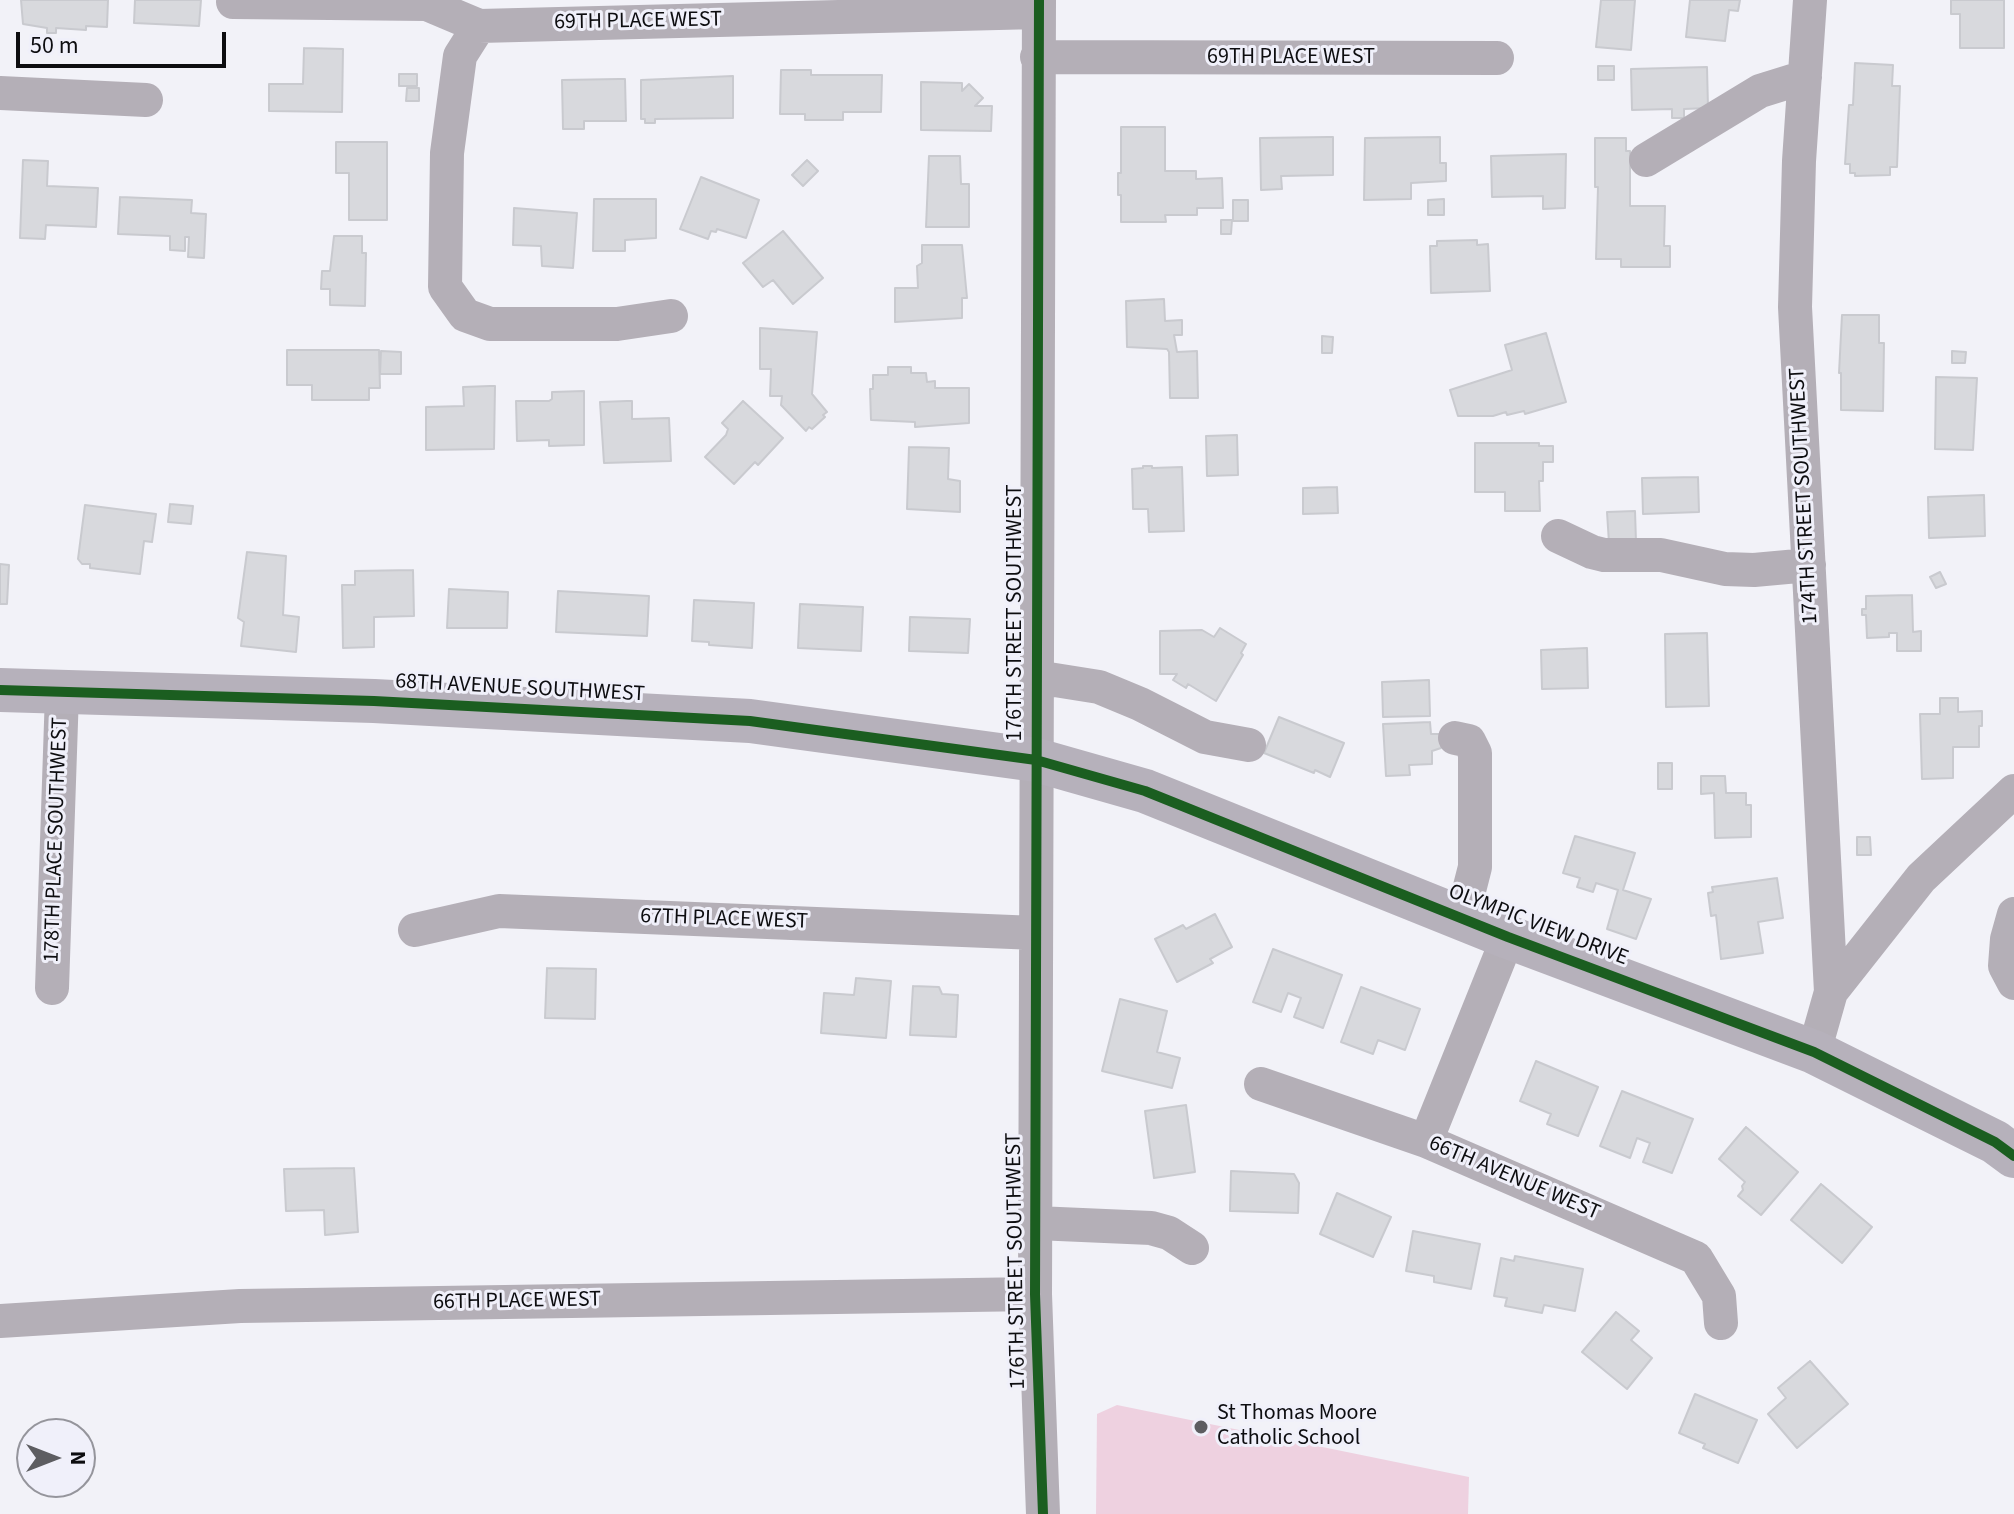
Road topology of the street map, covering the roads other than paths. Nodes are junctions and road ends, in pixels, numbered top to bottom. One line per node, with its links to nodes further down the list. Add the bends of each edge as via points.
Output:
1 (1810, 0): 7 (street, 174TH STREET SOUTHWEST)
2 (233, 2): 4 (street, via 427,4)
3 (1038, 6): 4 (street, 69TH PLACE WEST); 5 (street, 176TH STREET SOUTHWEST)
4 (479, 26): 11 (street, via 460,56 447,153 445,287 465,315 490,324 617,324)
5 (1037, 57): 6 (street, 69TH PLACE WEST); 14 (street, 176TH STREET SOUTHWEST)
6 (1497, 58)
7 (1805, 77): 10 (street, via 1760,91); 13 (street, 174TH STREET SOUTHWEST, via 1795,307)
8 (0, 93): 9 (street)
9 (146, 100)
10 (1646, 160)
11 (671, 316)
12 (1558, 536): 13 (street, via 1604,555 1661,555 1739,570)
13 (1809, 565): 28 (street, 174TH STREET SOUTHWEST)
14 (1036, 677): 18 (street, via 1099,687 1205,737); 19 (street, 176TH STREET SOUTHWEST)
15 (0, 690): 16 (main road, 68TH AVENUE SOUTHWEST)
16 (62, 693): 19 (main road, 68TH AVENUE SOUTHWEST, via 374,701 750,721); 27 (street, 178TH PLACE SOUTHWEST)
17 (1455, 738): 22 (street, via 1469,741 1475,753 1475,867)
18 (1249, 745)
19 (1036, 760): 22 (main road, OLYMPIC VIEW DRIVE, via 1145,791); 24 (street, 176TH STREET SOUTHWEST)
20 (2014, 791): 28 (street, via 1921,878)
21 (2014, 914): 26 (street, via 2005,966)
22 (1462, 918): 25 (main road, OLYMPIC VIEW DRIVE)
23 (415, 930): 24 (street, 67TH PLACE WEST, via 499,911)
24 (1036, 933): 33 (street, 176TH STREET SOUTHWEST)
25 (1508, 937): 29 (main road, OLYMPIC VIEW DRIVE); 31 (street)
26 (2014, 983)
27 (52, 988)
28 (1831, 992): 29 (street)
29 (1814, 1052): 32 (main road, OLYMPIC VIEW DRIVE)
30 (1261, 1084): 31 (street, 66TH AVENUE WEST)
31 (1426, 1141): 37 (street, 66TH AVENUE WEST, via 1696,1258 1719,1296)
32 (2014, 1156)
33 (1036, 1223): 34 (street, via 1151,1228); 35 (street, 176TH STREET SOUTHWEST)
34 (1192, 1248)
35 (1035, 1294): 36 (street, 66TH PLACE WEST, via 240,1306); 38 (street, 176TH STREET SOUTHWEST)
36 (0, 1321)
37 (1721, 1323)
38 (1043, 1514)

